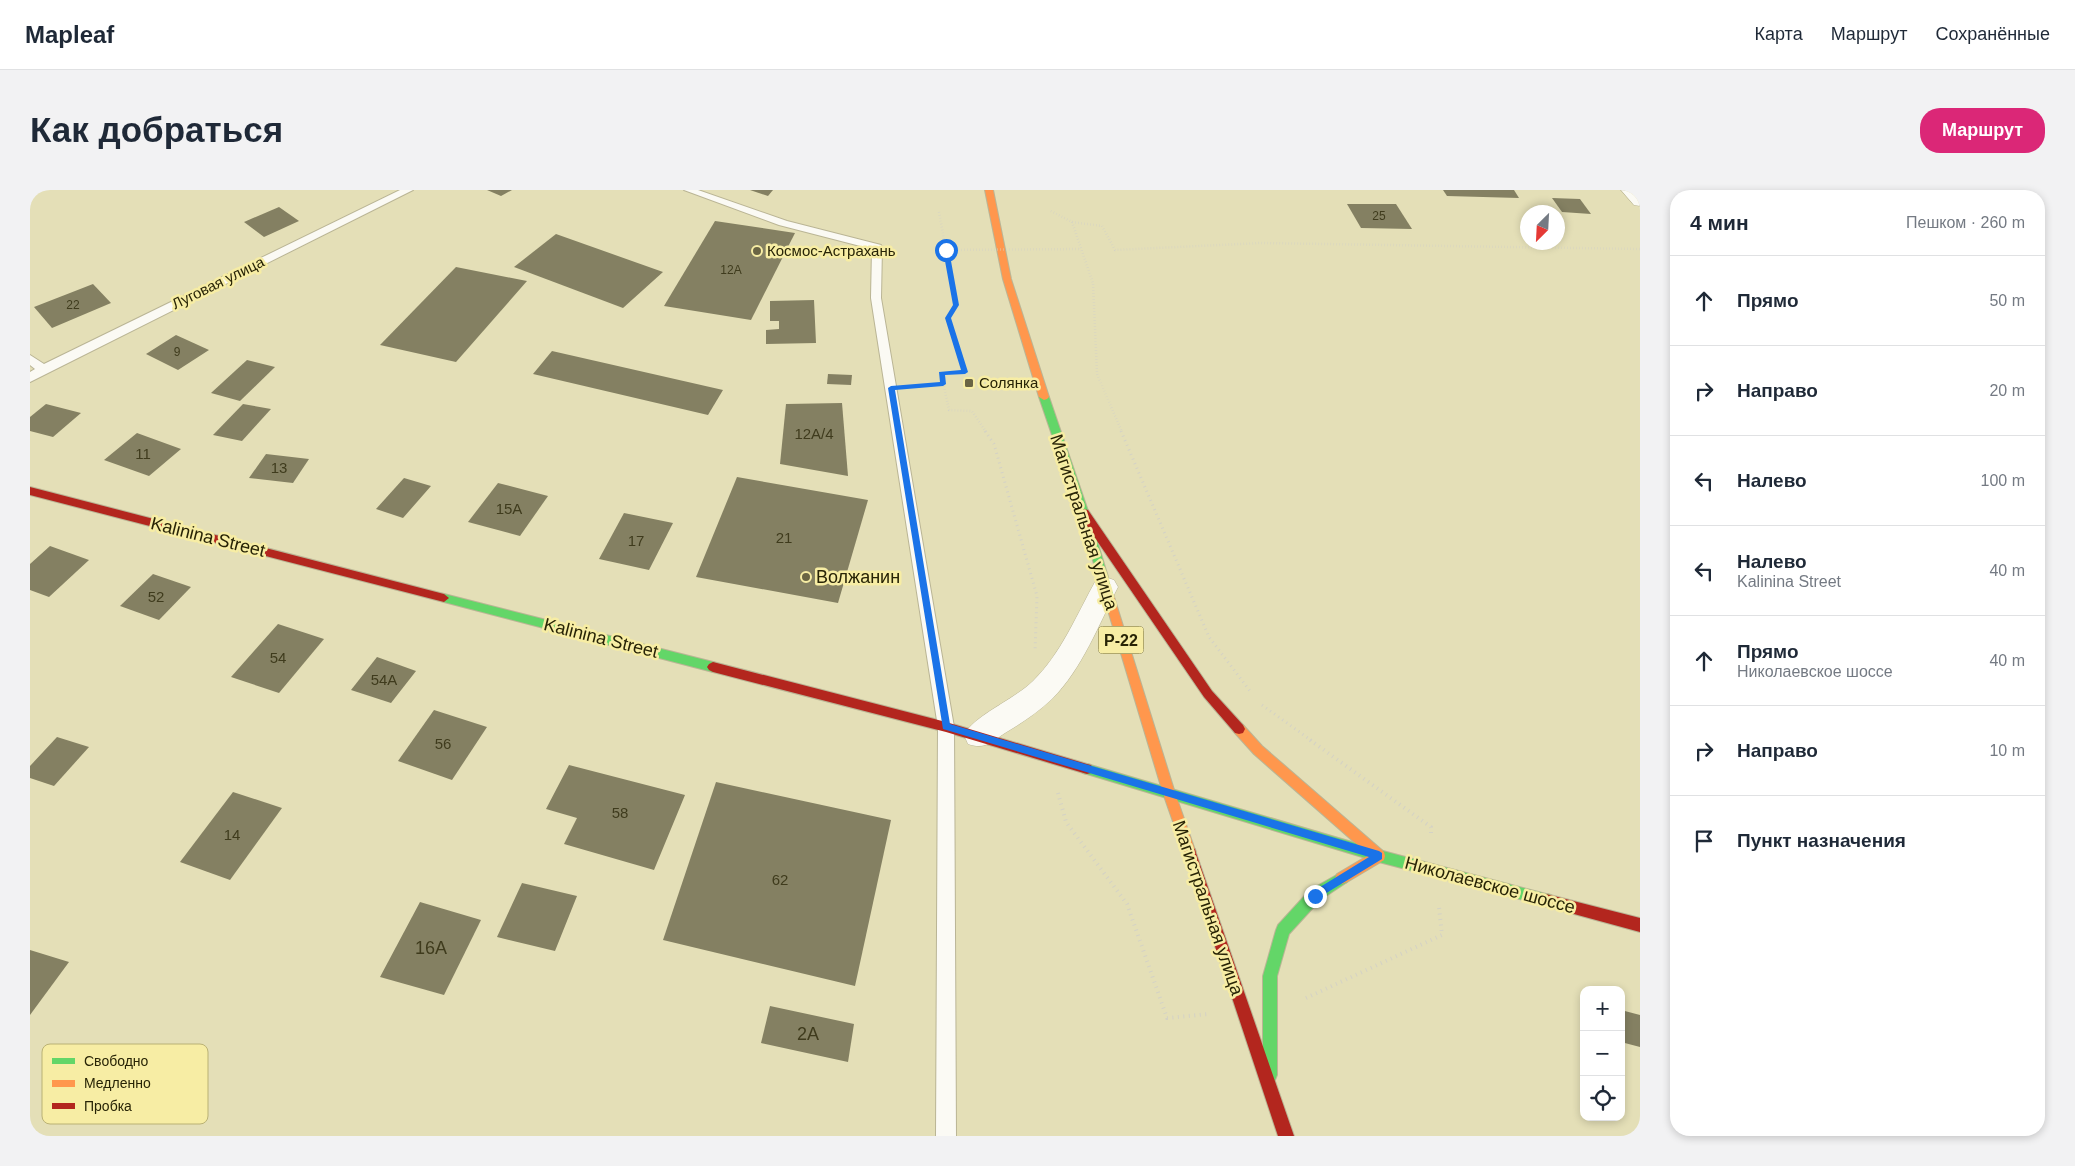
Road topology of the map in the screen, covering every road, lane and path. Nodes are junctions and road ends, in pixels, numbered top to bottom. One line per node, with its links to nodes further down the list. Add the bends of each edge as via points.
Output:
1 (408, 190): 13 (lane, Луговая улица)
2 (689, 190): 16 (lane, via 783,223 877,247 876,298)
3 (989, 190): 19 (main road, Магистральная улица / Р-22, via 1007,279)
4 (1630, 190): 5 (street)
5 (1640, 201)
6 (1051, 211): 8 (path)
7 (939, 212): 11 (path)
8 (1072, 222): 9 (path); 10 (path, via 1102,226 1114,250 1261,243)
9 (1081, 248): 11 (path, bridge); 21 (path, via 1093,283 1097,374 1209,637)
10 (1640, 249)
11 (946, 250): 15 (path, via 956,305 948,318 965,372 941,373)
12 (30, 359): 13 (lane)
13 (43, 369): 14 (lane, Луговая улица)
14 (30, 378)
15 (943, 384): 16 (path); 17 (path, via 948,410)
16 (891, 388): 23 (lane)
17 (972, 411)
18 (30, 491): 23 (main road, Kalinina Street)
19 (1083, 511): 20 (main road, Магистральная улица / Р-22); 27 (main road, via 1208,694 1258,750)
20 (1105, 587): 24 (street, via 1073,647 1048,683 1024,704); 25 (main road, Магистральная улица / Р-22)
21 (1254, 696)
22 (1260, 703): 26 (path)
23 (946, 726): 24 (main road, Kalinina Street); 30 (lane)
24 (978, 735): 25 (main road, Kalinina Street)
25 (1169, 793): 27 (main road, Николаевское шоссе); 29 (main road, Магистральная улица / Р-22)
26 (1431, 827)
27 (1379, 856): 28 (main road, Николаевское шоссе); 29 (main road, via 1315,896 1283,930 1270,976)
28 (1640, 924)
29 (1270, 1086): 31 (main road, Магистральная улица / Р-22)
30 (946, 1136)
31 (1286, 1136)

